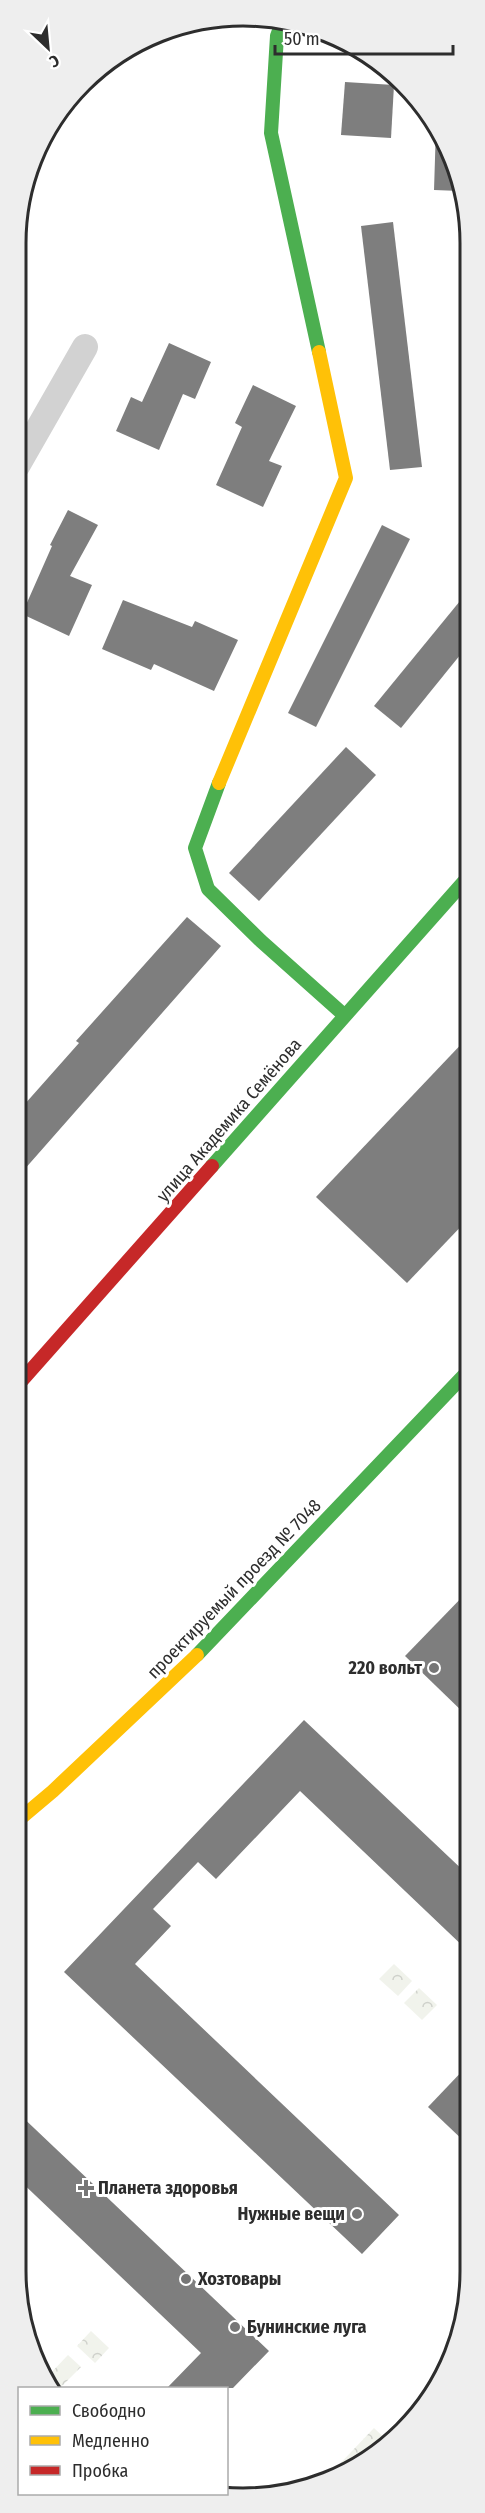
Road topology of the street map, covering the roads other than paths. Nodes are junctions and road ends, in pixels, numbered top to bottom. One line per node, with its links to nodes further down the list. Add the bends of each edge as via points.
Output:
1 (280, 29): 5 (street, via 271,133 346,478 231,751 195,848 208,889 261,942)
2 (85, 347): 3 (street)
3 (26, 450)
4 (460, 886): 5 (street, улица Академика Семёнова)
5 (345, 1015): 6 (street, улица Академика Семёнова)
6 (26, 1376)
7 (460, 1379): 8 (street, проектируемый проезд № 7048, via 193,1659)
8 (26, 1814)

